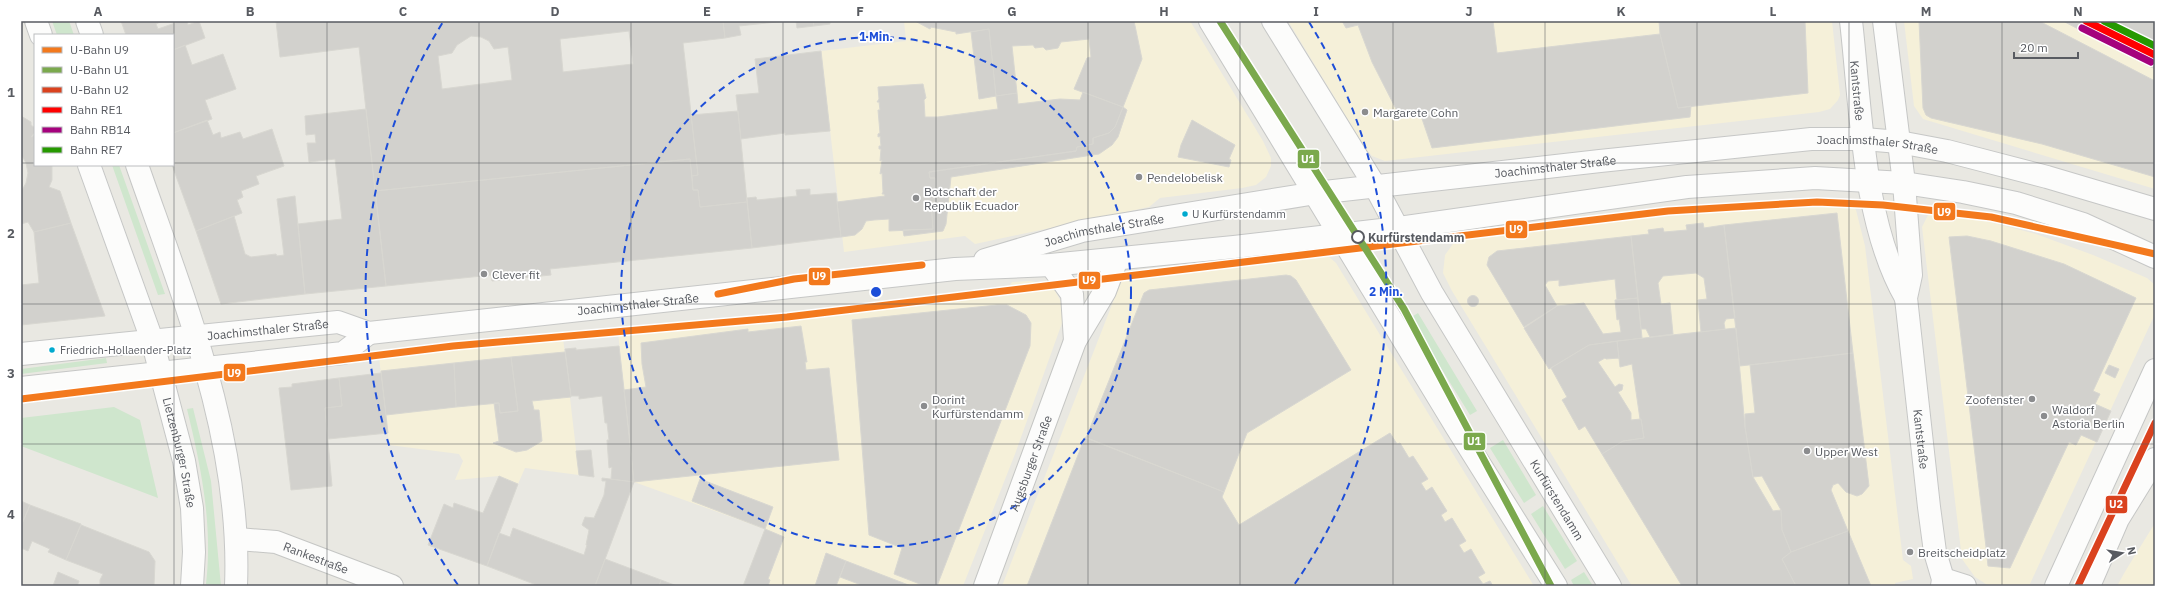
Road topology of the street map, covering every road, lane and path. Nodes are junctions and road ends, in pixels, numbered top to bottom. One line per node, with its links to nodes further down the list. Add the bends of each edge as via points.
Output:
1 (36, 21): 7 (main road)
2 (87, 21): 8 (main road)
3 (1210, 21): 16 (main road)
4 (1273, 21): 15 (main road, Kurfürstendamm)
5 (1851, 21): 9 (main road, Kantstraße)
6 (1884, 21): 10 (main road, Kantstraße)
7 (41, 34)
8 (92, 34)
9 (1864, 139): 10 (main road, Joachimsthaler Straße); 13 (main road, Kantstraße); 15 (main road, Joachimsthaler Straße, via 1800,140)
10 (1899, 142): 14 (main road, Kantstraße); 17 (main road, Joachimsthaler Straße, via 1970,156)
11 (89, 166): 27 (main road, Lietzenburger Straße)
12 (137, 166): 26 (main road)
13 (1869, 182): 14 (main road, Joachimsthaler Straße); 18 (main road, Joachimsthaler Straße, via 1799,179 1687,187); 24 (main road, Kantstraße, via 1894,277)
14 (1904, 183): 20 (main road, Joachimsthaler Straße, via 2023,205 2083,224); 24 (main road, Kantstraße, via 1911,275)
15 (1375, 186): 16 (main road, Joachimsthaler Straße); 18 (main road, Kurfürstendamm)
16 (1316, 193): 19 (main road); 23 (main road, Joachimsthaler Straße, via 1082,231)
17 (2155, 209)
18 (1399, 228): 19 (main road, Joachimsthaler Straße); 42 (main road, Kurfürstendamm, via 1432,293)
19 (1340, 234): 21 (main road, Joachimsthaler Straße); 41 (main road)
20 (2155, 257)
21 (1117, 259): 22 (main road, Joachimsthaler Straße); 28 (main road, Augsburger Straße, via 1105,291)
22 (1051, 265): 23 (main road, Joachimsthaler Straße); 28 (main road, Augsburger Straße, via 1072,294)
23 (955, 269): 25 (main road, Joachimsthaler Straße)
24 (1906, 298): 36 (main road, Kantstraße, via 1929,507 1935,552)
25 (369, 333): 26 (main road, Joachimsthaler Straße, via 338,322); 30 (main road, via 343,353)
26 (196, 337): 27 (main road, Joachimsthaler Straße); 30 (main road)
27 (152, 340): 29 (main road, Joachimsthaler Straße); 32 (main road, Lietzenburger Straße)
28 (1075, 341): 40 (main road, Augsburger Straße)
29 (21, 354)
30 (204, 368): 32 (main road); 35 (main road, via 228,462)
31 (2155, 370): 44 (main road)
32 (160, 372): 33 (main road); 37 (main road, Lietzenburger Straße, via 184,461 192,508)
33 (21, 388)
34 (2155, 459): 45 (main road, via 2118,520)
35 (238, 539): 38 (main road); 39 (main road, Rankestraße, via 276,542)
36 (1943, 582): 43 (main road, Kantstraße)
37 (192, 586)
38 (236, 586)
39 (392, 586)
40 (985, 586)
41 (1556, 586)
42 (1610, 586)
43 (1965, 586)
44 (2056, 586)
45 (2089, 586)

